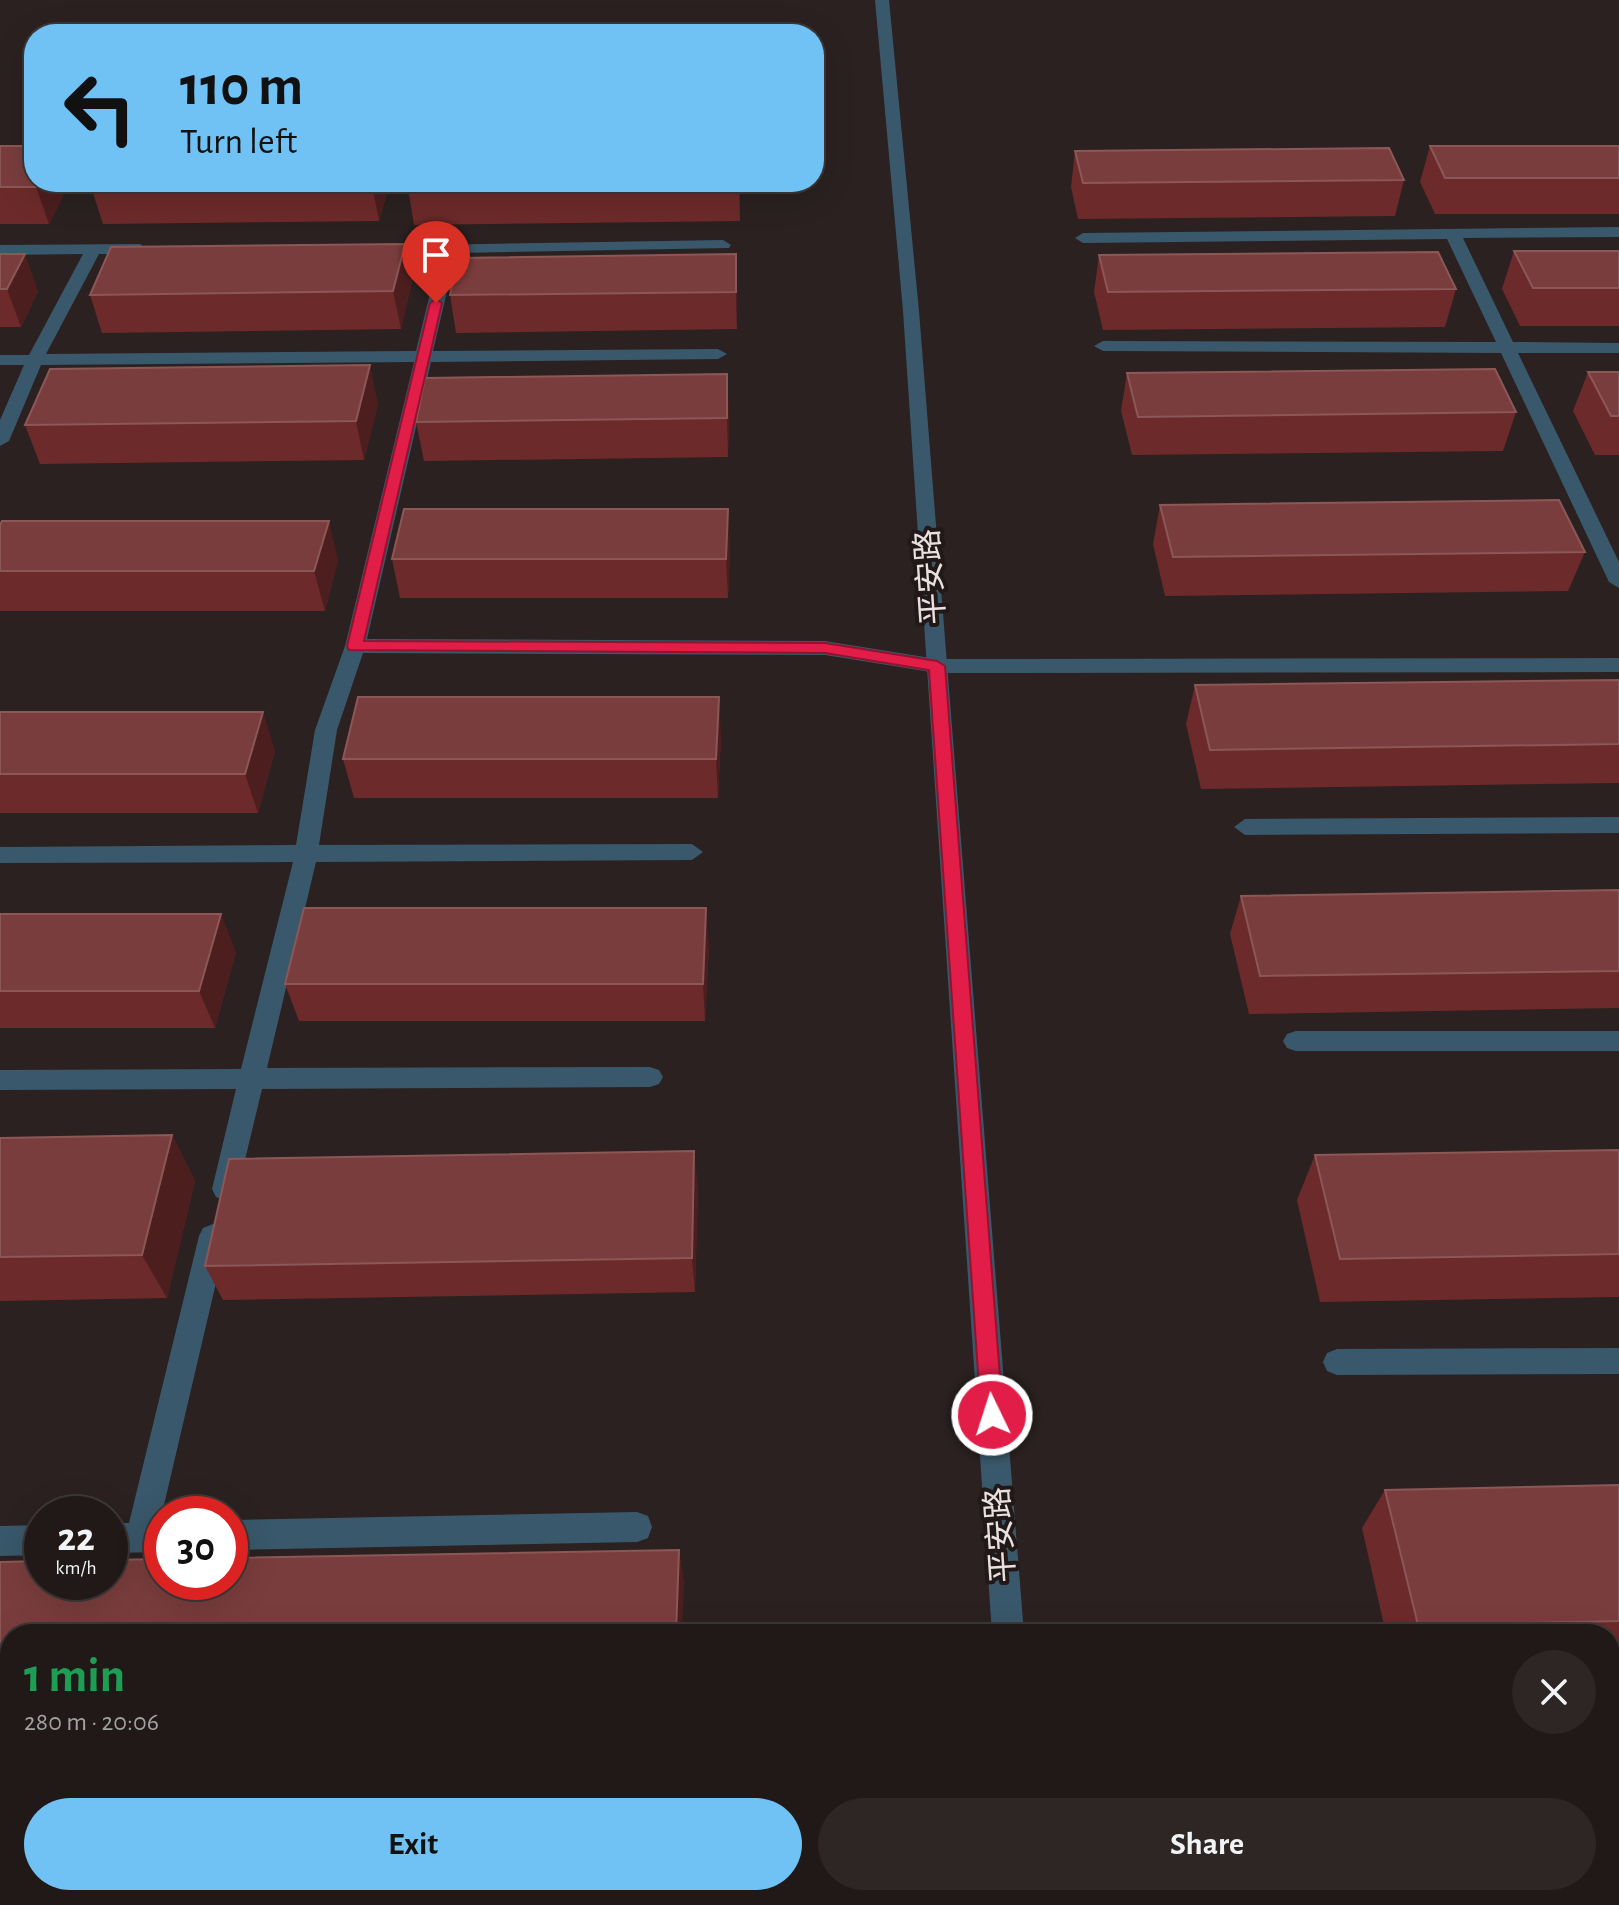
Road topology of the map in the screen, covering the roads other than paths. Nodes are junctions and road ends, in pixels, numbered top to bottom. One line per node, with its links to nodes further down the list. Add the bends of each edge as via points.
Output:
1 (882, 0): 22 (street, 平安路)
2 (1619, 232): 3 (street)
3 (1453, 234): 4 (street); 13 (street)
4 (1083, 238)
5 (723, 245): 6 (street)
6 (449, 248): 8 (street); 15 (street)
7 (155, 249): 10 (street)
8 (356, 249)
9 (0, 250): 10 (street)
10 (93, 250): 17 (street)
11 (1103, 346): 13 (street)
12 (1619, 348): 13 (street)
13 (1508, 349): 19 (street)
14 (718, 354): 15 (street)
15 (423, 358): 17 (street); 20 (street)
16 (0, 360): 17 (street)
17 (34, 361): 18 (street)
18 (0, 441)
19 (1619, 582)
20 (355, 646): 22 (street, via 825,648); 26 (street, via 326,730)
21 (1619, 665): 22 (street)
22 (937, 666): 40 (street, 平安路)
23 (1619, 825): 24 (street)
24 (1245, 827)
25 (692, 852): 26 (street)
26 (306, 854): 27 (street); 32 (street)
27 (0, 855)
28 (1296, 1041): 29 (street)
29 (1619, 1041)
30 (650, 1077): 32 (street)
31 (0, 1080): 32 (street)
32 (251, 1080): 35 (street)
33 (1619, 1361): 34 (street)
34 (1337, 1362)
35 (161, 1496)
36 (637, 1527): 37 (street)
37 (248, 1535)
38 (24, 1540): 39 (street)
39 (0, 1541)
40 (1007, 1624)

